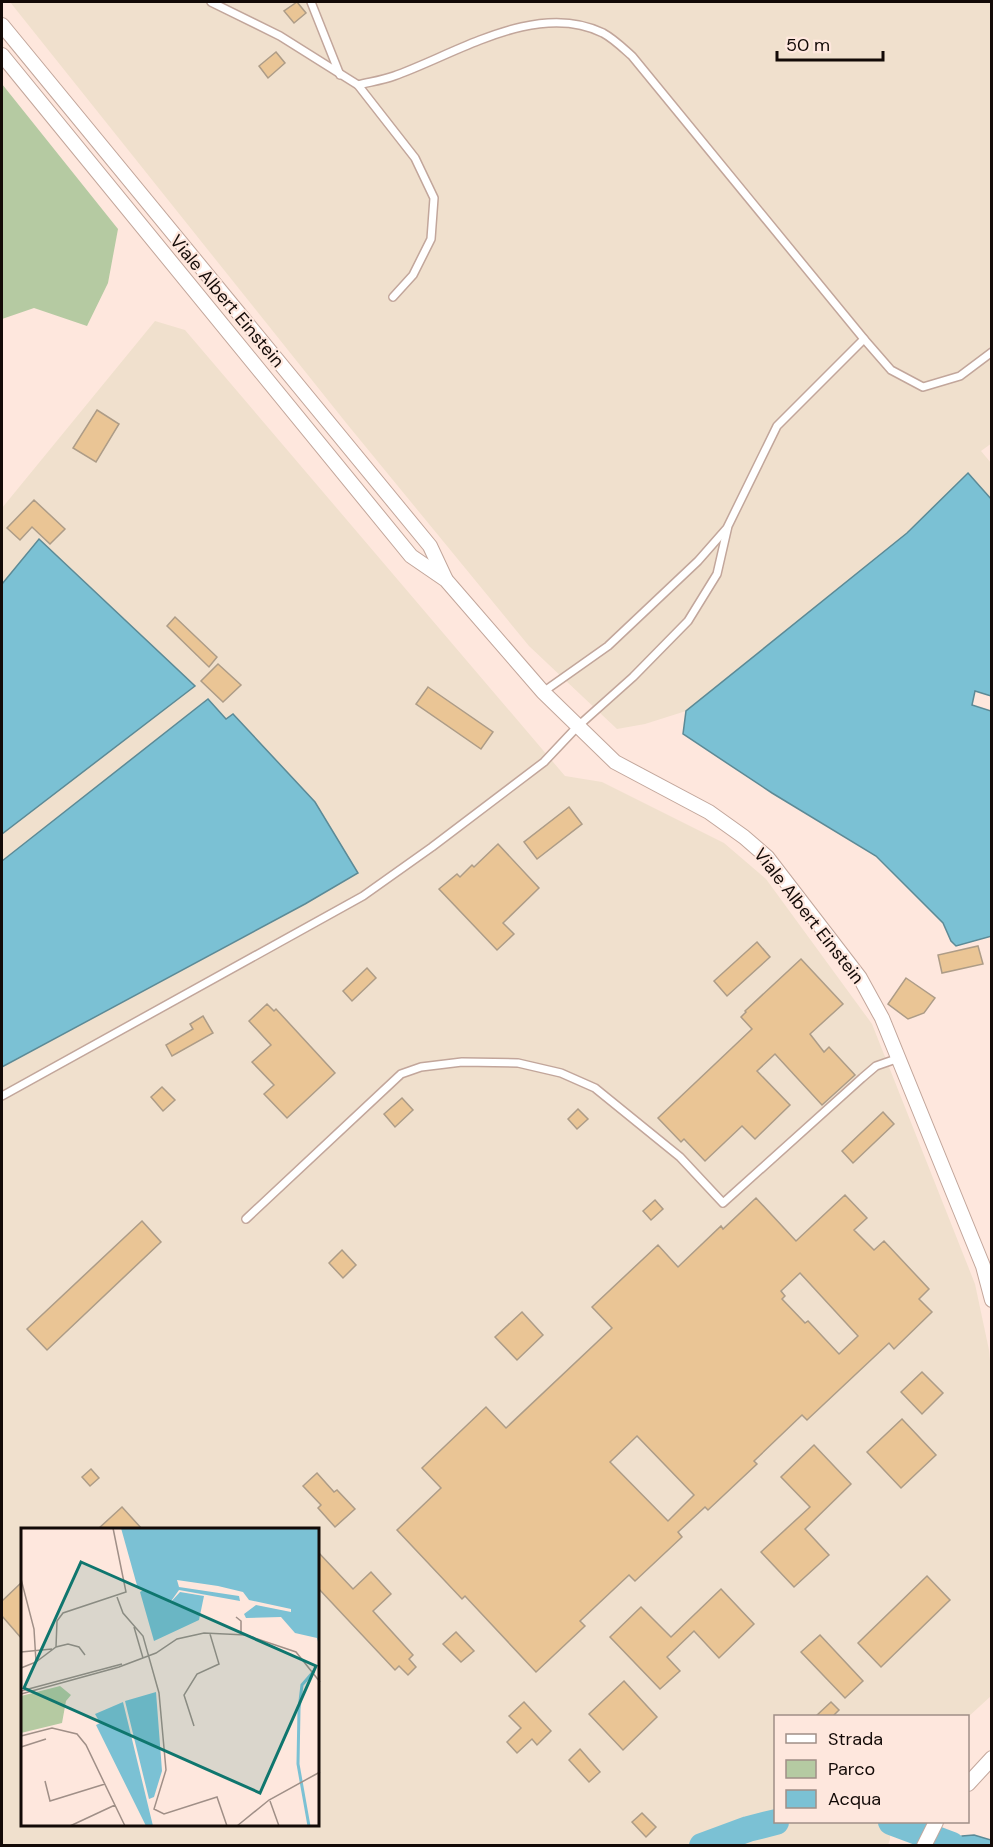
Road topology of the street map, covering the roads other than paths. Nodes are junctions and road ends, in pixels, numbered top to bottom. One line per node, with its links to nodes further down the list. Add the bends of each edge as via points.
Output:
1 (211, 2): 5 (lane, via 280,36)
2 (311, 2): 5 (lane)
3 (2, 25): 10 (street, Viale Albert Einstein)
4 (2, 55): 11 (street, Viale Albert Einstein)
5 (340, 75): 6 (lane)
6 (358, 85): 7 (lane, via 415,158 434,198 431,239 413,275); 8 (lane, via 393,77 503,27 538,18 576,21 603,32 632,56)
7 (393, 297)
8 (864, 339): 9 (lane, via 891,370 923,387 960,376); 14 (lane, via 777,426)
9 (992, 352)
10 (278, 362): 11 (lane); 12 (street, Viale Albert Einstein)
11 (264, 375): 13 (street, Viale Albert Einstein)
12 (309, 400): 13 (lane); 15 (street, Viale Albert Einstein, via 430,546)
13 (294, 412): 15 (street, Viale Albert Einstein, via 411,556)
14 (728, 526): 16 (lane, via 698,561 608,646); 17 (lane, via 717,574 688,621)
15 (446, 580): 16 (street, Viale Albert Einstein)
16 (543, 692): 17 (street, Viale Albert Einstein)
17 (577, 727): 18 (street, Viale Albert Einstein, via 615,762 709,812 767,857 860,978); 19 (lane, via 544,762 363,896)
18 (899, 1058): 20 (lane, via 876,1066 723,1203 680,1157 595,1088 561,1073 518,1063 462,1062 421,1067 400,1074); 21 (street, Viale Albert Einstein)
19 (2, 1096)
20 (246, 1219)
21 (986, 1259): 22 (street, Viale Albert Einstein)
22 (992, 1300)
23 (992, 1758): 24 (street)
24 (969, 1783)
25 (934, 1824): 26 (street)
26 (924, 1845)

